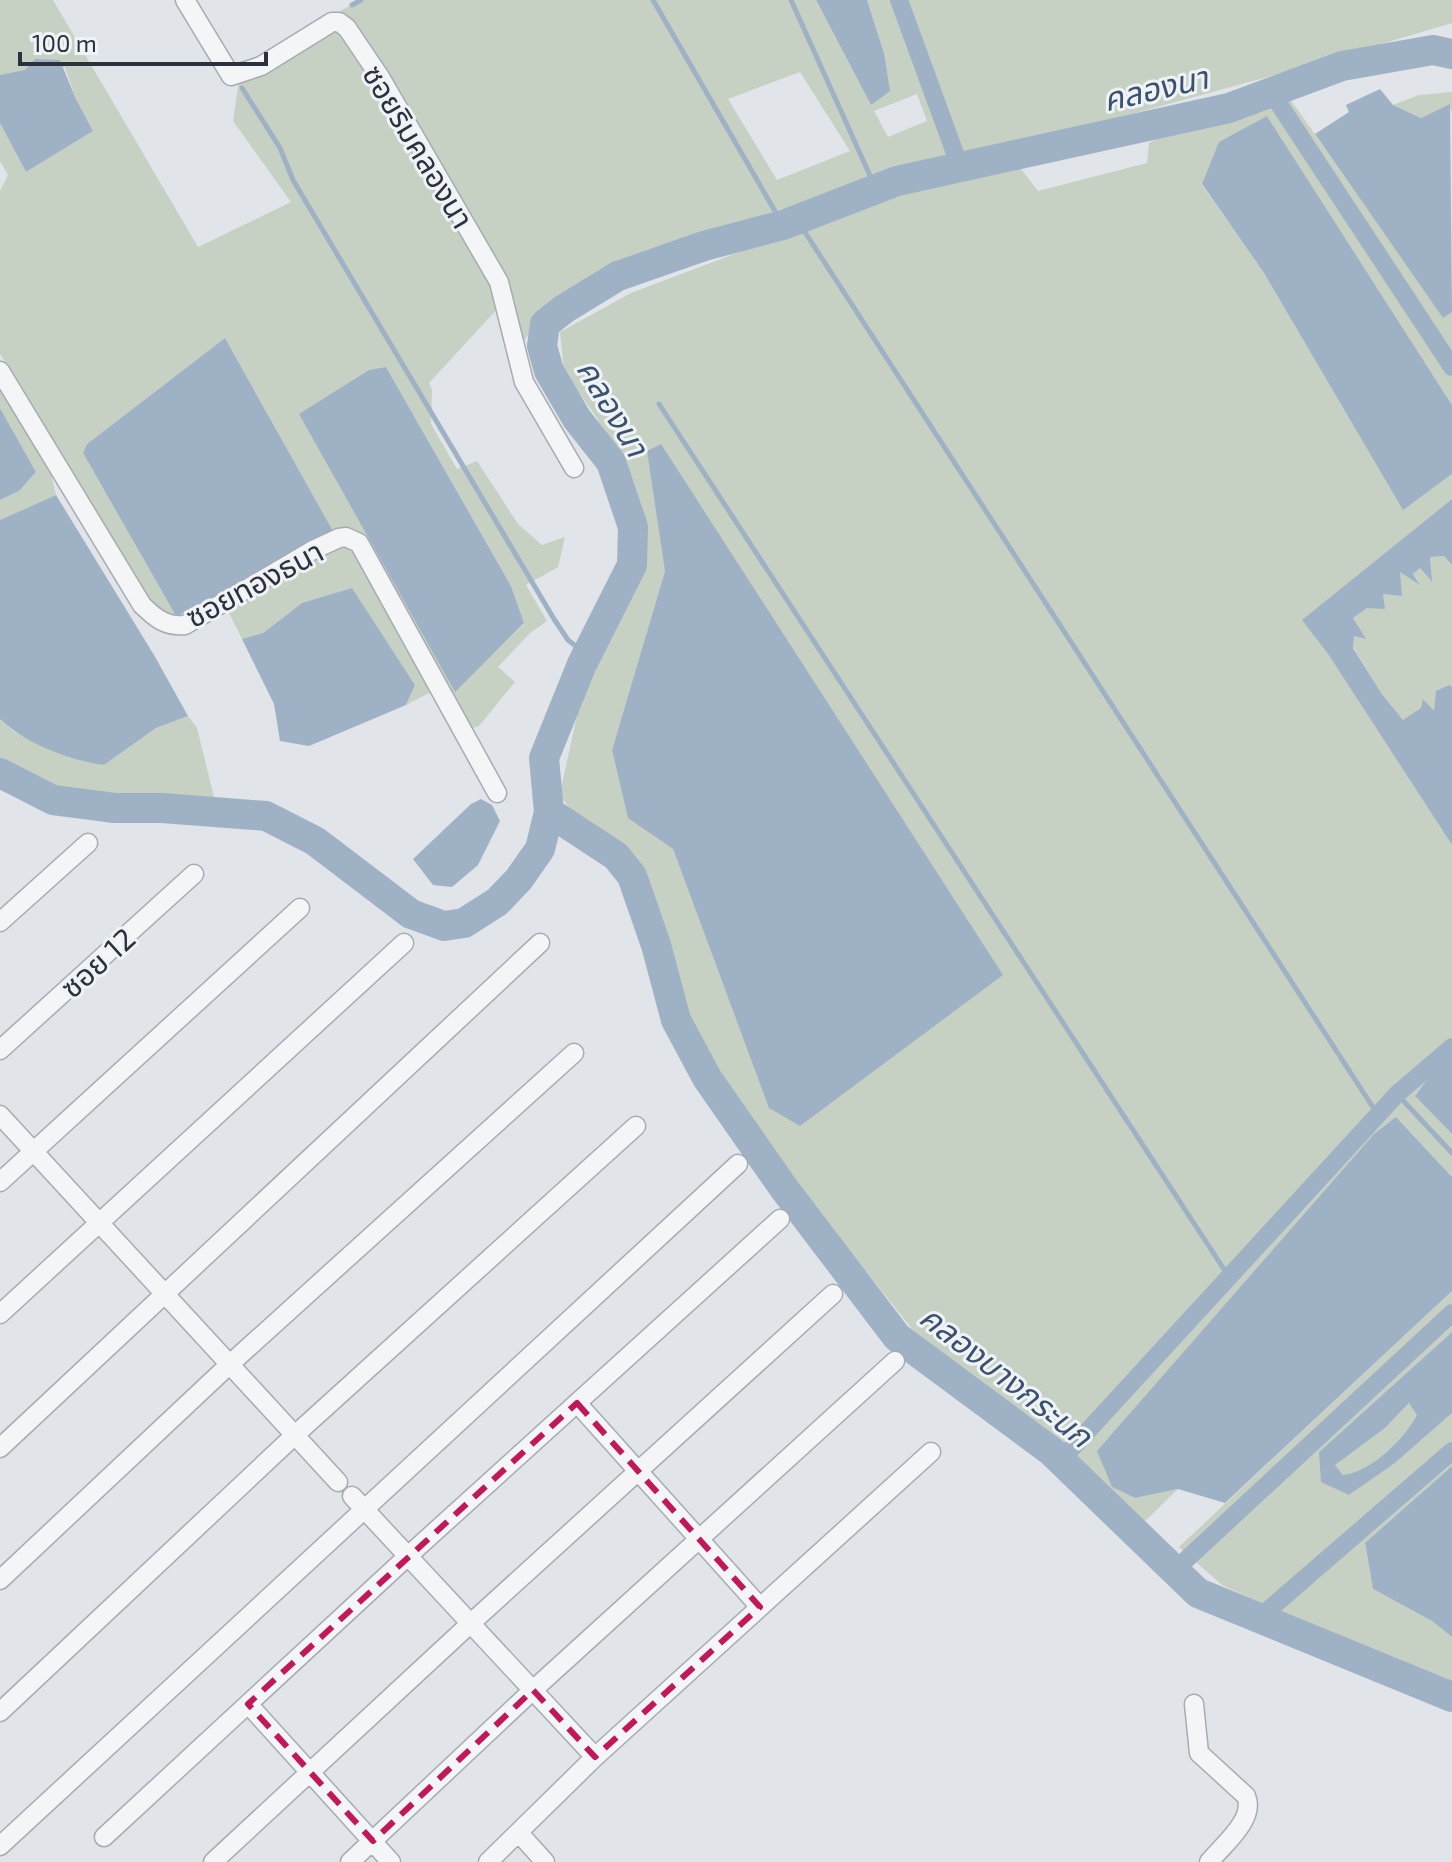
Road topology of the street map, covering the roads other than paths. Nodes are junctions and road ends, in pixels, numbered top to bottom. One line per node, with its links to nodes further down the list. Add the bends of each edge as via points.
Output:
1 (185, 0): 3 (street, ซอยริมคลองนา, via 231,76 261,66 332,22 347,28 499,282 524,382)
2 (0, 371): 4 (street, ซอยทองธนา, via 142,605 172,626 185,625 339,538 359,543)
3 (574, 468)
4 (497, 793)
5 (88, 843): 8 (street)
6 (194, 874): 11 (street, ซอย 12)
7 (300, 908): 15 (street)
8 (0, 922)
9 (404, 943): 19 (street)
10 (540, 943): 20 (street)
11 (0, 1050)
12 (574, 1053): 24 (street)
13 (0, 1115): 15 (street)
14 (636, 1126): 26 (street)
15 (33, 1151): 17 (street); 19 (street)
16 (738, 1164): 32 (street)
17 (0, 1182)
18 (780, 1219): 25 (street)
19 (98, 1221): 20 (street); 22 (street)
20 (165, 1293): 24 (street); 27 (street)
21 (833, 1294): 29 (street)
22 (0, 1314)
23 (895, 1361): 33 (street)
24 (230, 1364): 26 (street); 35 (street)
25 (577, 1403): 29 (street); 34 (street)
26 (296, 1434): 30 (street); 41 (street)
27 (0, 1448)
28 (931, 1452): 36 (street)
29 (639, 1470): 33 (street); 37 (street)
30 (338, 1482)
31 (352, 1496): 32 (street)
32 (367, 1509): 34 (street); 47 (street)
33 (700, 1538): 36 (street); 38 (street)
34 (408, 1556): 37 (street); 39 (street)
35 (0, 1580)
36 (760, 1607): 42 (street)
37 (471, 1623): 38 (street); 43 (street)
38 (533, 1690): 42 (street); 46 (street)
39 (248, 1704): 43 (street); 45 (street)
40 (1194, 1704): 53 (street, via 1199,1753 1249,1802 1239,1826)
41 (0, 1712)
42 (595, 1757): 44 (street)
43 (312, 1773): 46 (street); 48 (street)
44 (519, 1833): 51 (street); 52 (street)
45 (104, 1837)
46 (373, 1841): 49 (street); 50 (street)
47 (0, 1846)
48 (213, 1862)
49 (350, 1862)
50 (391, 1862)
51 (488, 1862)
52 (545, 1862)
53 (1209, 1862)

